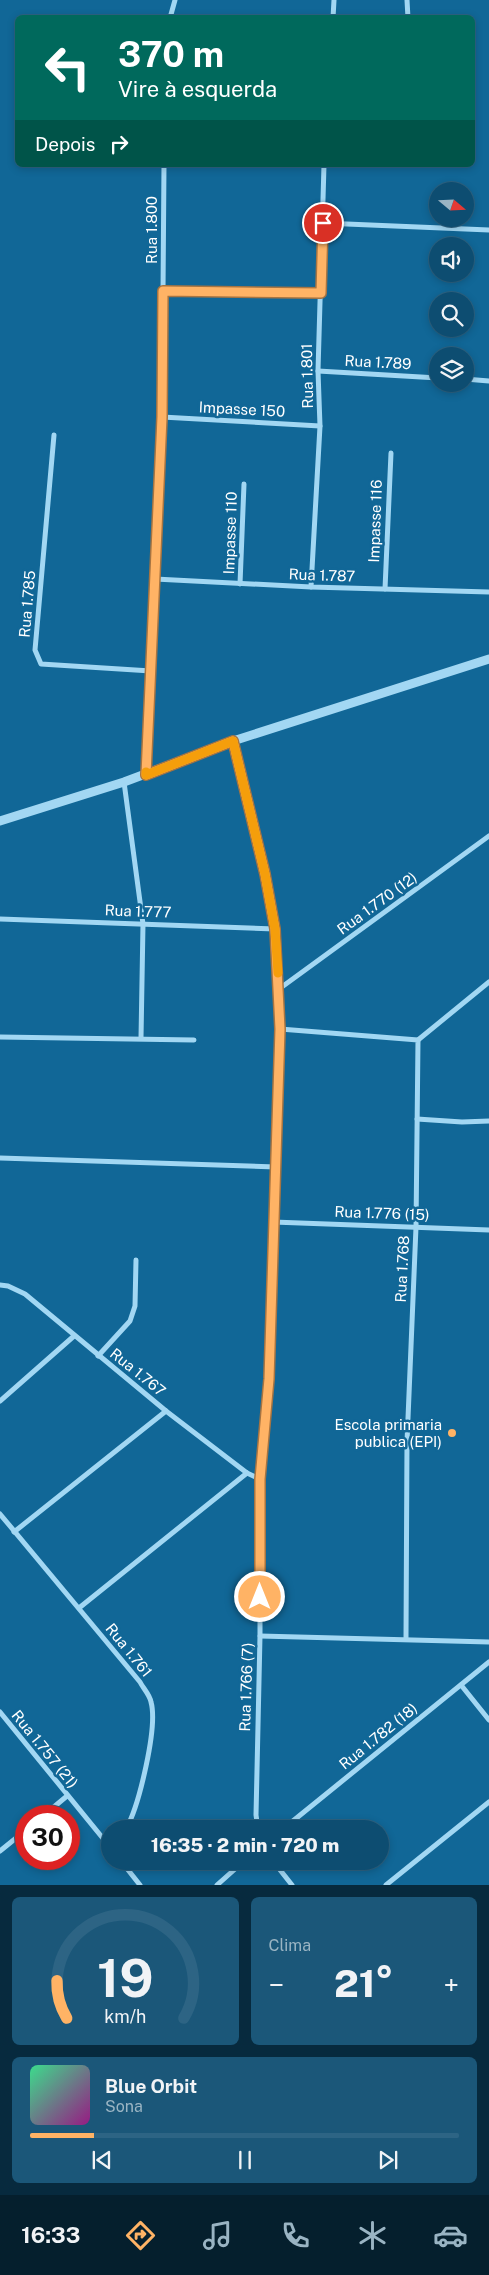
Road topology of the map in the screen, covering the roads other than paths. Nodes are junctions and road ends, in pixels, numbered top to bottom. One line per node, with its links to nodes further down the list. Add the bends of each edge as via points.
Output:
1 (175, 0): 4 (street)
2 (334, 0): 5 (street)
3 (407, 0): 6 (street)
4 (171, 15)
5 (333, 15)
6 (408, 15)
7 (164, 167): 11 (street, Rua 1.800)
8 (324, 167): 9 (street, Rua 1.801)
9 (323, 223): 10 (street); 12 (street, Rua 1.801)
10 (489, 230)
11 (163, 291): 12 (street); 17 (street, Rua 1.800)
12 (321, 293): 13 (street, Rua 1.801)
13 (318, 371): 14 (street, Rua 1.789); 18 (street, Rua 1.801)
14 (429, 377)
15 (474, 379): 16 (street)
16 (489, 380)
17 (162, 417): 18 (street, Impasse 150); 22 (street, Rua 1.800)
18 (320, 426): 24 (street, Rua 1.801)
19 (54, 435): 28 (street, Rua 1.785, via 35,650 41,664)
20 (390, 453): 25 (street, Impasse 116)
21 (244, 484): 23 (street, Impasse 110)
22 (155, 579): 23 (street, Rua 1.787); 28 (street, Rua 1.800)
23 (240, 584): 24 (street, Rua 1.787)
24 (311, 587): 25 (street, Rua 1.787)
25 (385, 589): 26 (street, Rua 1.787)
26 (489, 592)
27 (489, 659): 29 (street)
28 (150, 671): 30 (street, Rua 1.800)
29 (233, 741): 30 (street); 36 (street, Rua 1.766 (7))
30 (146, 775): 31 (street)
31 (124, 782): 32 (street); 35 (street)
32 (0, 821)
33 (489, 836): 38 (street, Rua 1.770 (12))
34 (0, 919): 35 (street, Rua 1.777)
35 (143, 924): 36 (street, Rua 1.777); 41 (street)
36 (275, 929): 38 (street, Rua 1.766 (7))
37 (489, 982): 43 (street)
38 (278, 989): 39 (street, Rua 1.766 (7))
39 (280, 1029): 43 (street); 47 (street, Rua 1.766 (7))
40 (0, 1037): 41 (street)
41 (141, 1038): 42 (street)
42 (194, 1040)
43 (418, 1040): 44 (street, Rua 1.768)
44 (417, 1119): 45 (street); 49 (street, Rua 1.768)
45 (489, 1121)
46 (0, 1158): 47 (street)
47 (276, 1167): 48 (street, Rua 1.766 (7))
48 (273, 1222): 49 (street, Rua 1.776 (15)); 58 (street, Rua 1.766 (7), via 269,1379)
49 (416, 1227): 50 (street, Rua 1.776 (15)); 63 (street, Rua 1.768, via 407,1442)
50 (489, 1230)
51 (136, 1260): 54 (street, via 135,1306 130,1322)
52 (0, 1285): 53 (street, Rua 1.767, via 24,1294)
53 (74, 1336): 54 (street, Rua 1.767); 55 (street)
54 (98, 1356): 56 (street, Rua 1.767)
55 (0, 1401)
56 (166, 1411): 57 (street, Rua 1.767); 60 (street)
57 (247, 1473): 58 (street, Rua 1.767); 61 (street)
58 (260, 1479): 62 (street, Rua 1.766 (7))
59 (0, 1514): 60 (street, Rua 1.761)
60 (14, 1532): 61 (street, Rua 1.761)
61 (78, 1608): 72 (street, Rua 1.761, via 140,1682 152,1702 152,1734)
62 (260, 1636): 63 (street); 73 (street, Rua 1.766 (7))
63 (406, 1638): 64 (street)
64 (489, 1642)
65 (489, 1662): 66 (street, Rua 1.782 (18))
66 (461, 1685): 68 (street); 74 (street, Rua 1.782 (18))
67 (0, 1712): 69 (street, Rua 1.757 (21))
68 (489, 1720)
69 (68, 1796): 71 (street); 75 (street, Rua 1.757 (21))
70 (489, 1802): 84 (street)
71 (57, 1805)
72 (130, 1820)
73 (257, 1820)
74 (294, 1820)
75 (101, 1836)
76 (15, 1839): 77 (street)
77 (0, 1851)
78 (128, 1870): 81 (street)
79 (234, 1870): 82 (street)
80 (280, 1870): 83 (street)
81 (138, 1884)
82 (217, 1885)
83 (292, 1885)
84 (386, 1885)

